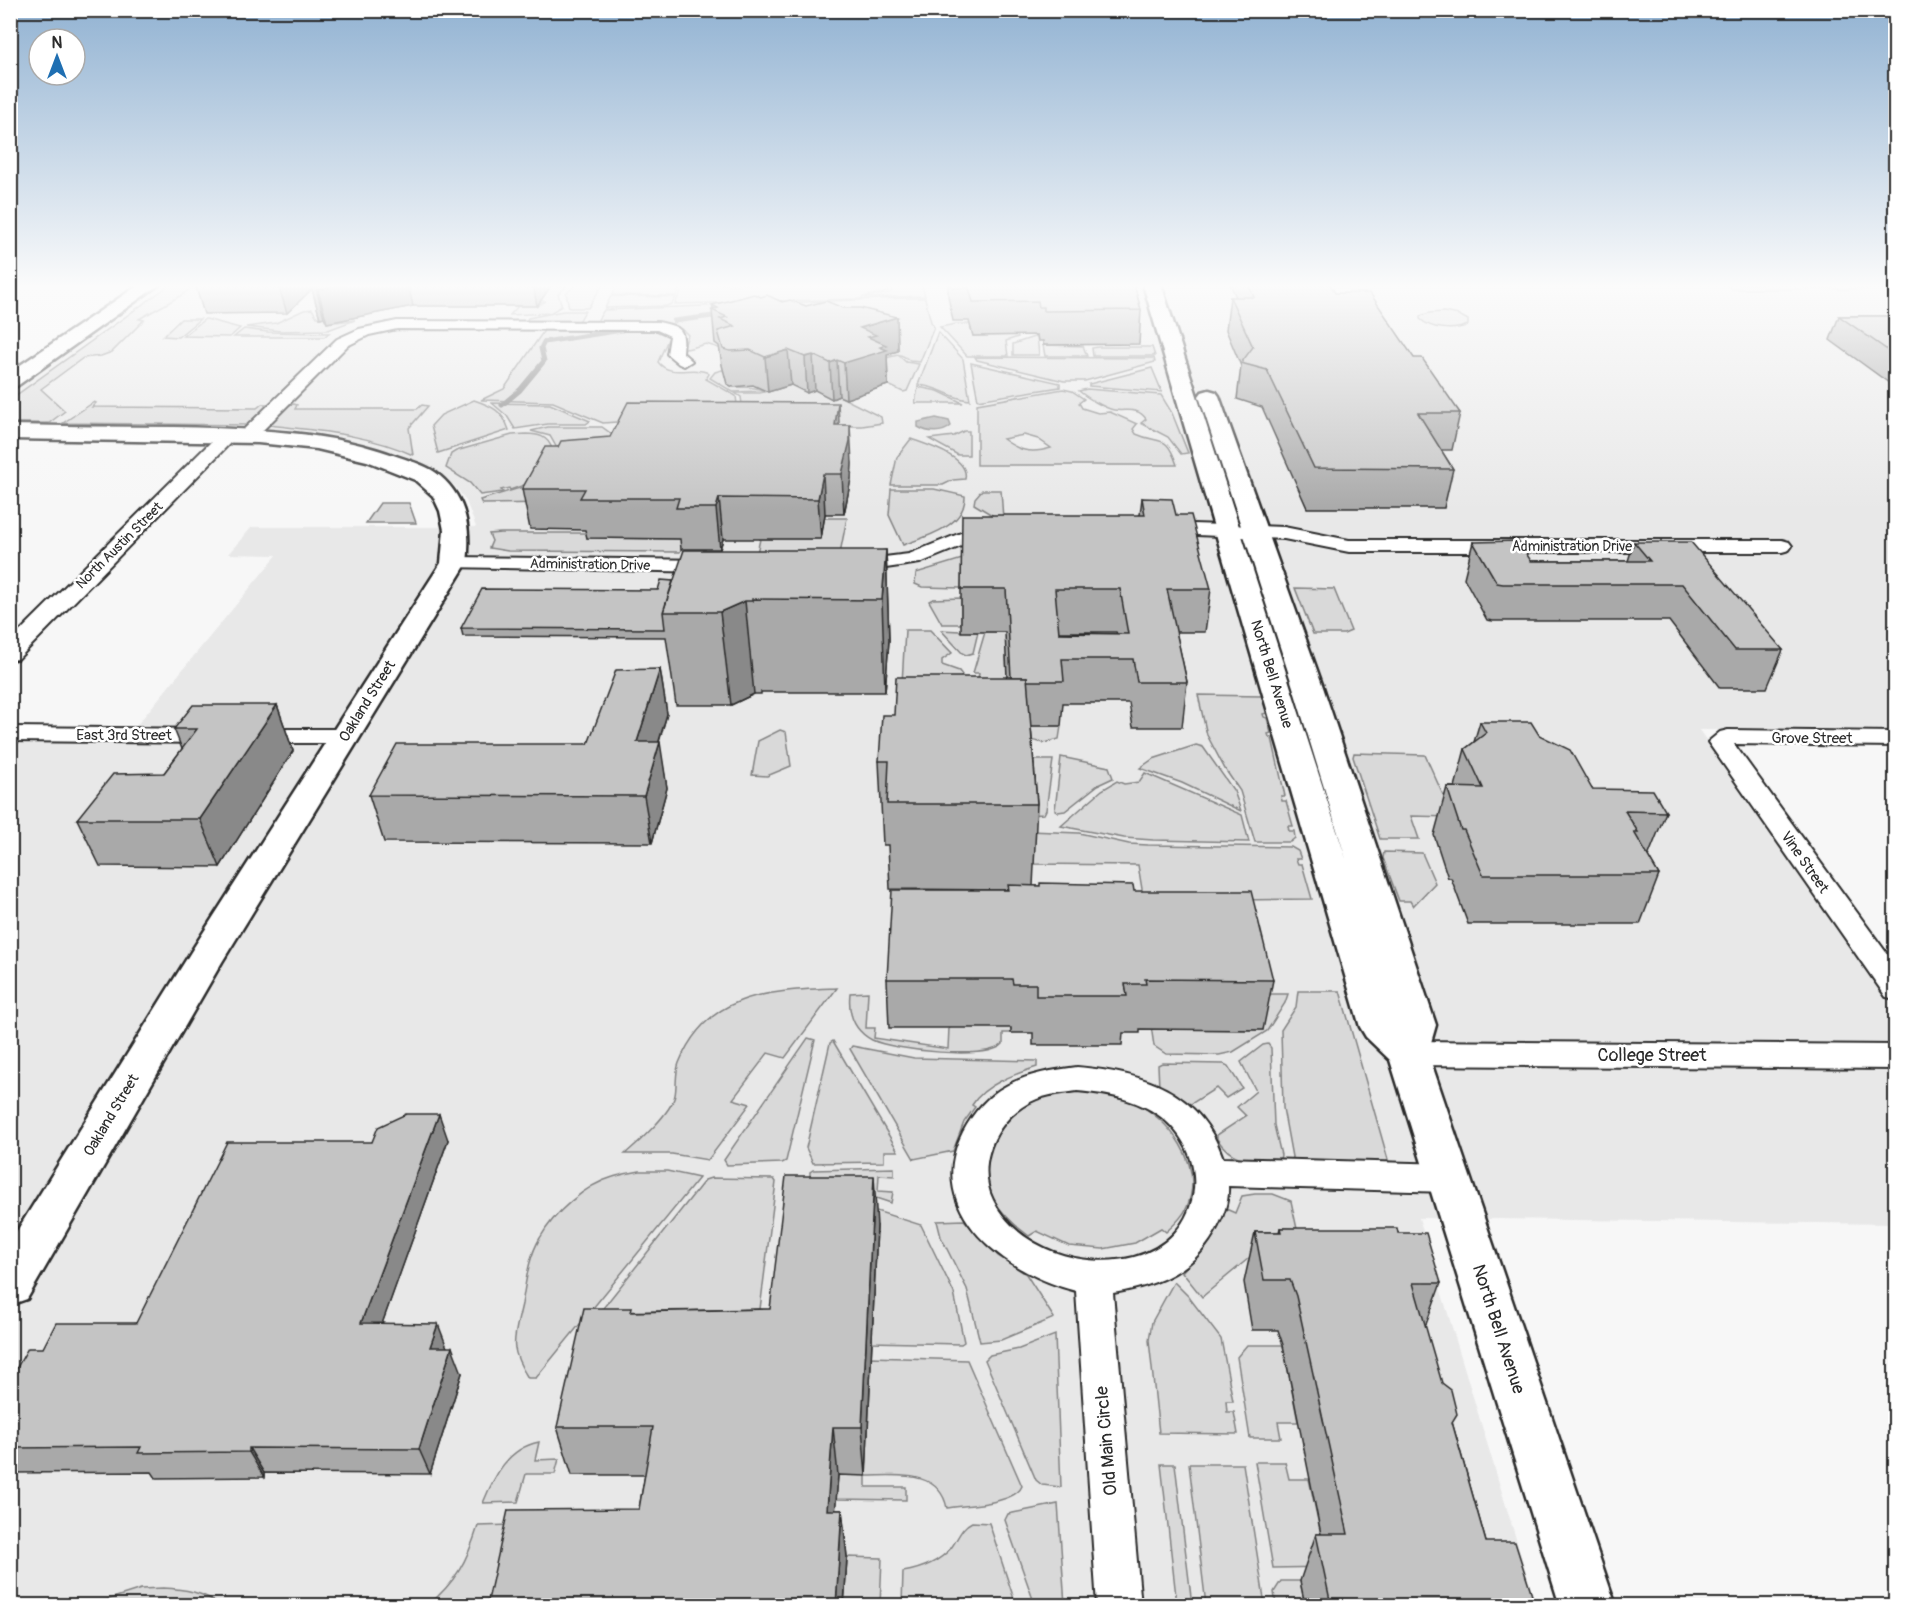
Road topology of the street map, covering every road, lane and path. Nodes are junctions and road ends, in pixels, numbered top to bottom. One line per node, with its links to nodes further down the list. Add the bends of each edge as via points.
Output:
1 (40, 359): 5 (main road)
2 (322, 359): 7 (street)
3 (1180, 359): 10 (main road, North Bell Avenue)
4 (1202, 375): 10 (main road, North Bell Avenue)
5 (15, 376)
6 (10, 432): 7 (main road, Oakland Street)
7 (237, 436): 13 (main road, Oakland Street, via 348,448 389,460 433,482 451,505 458,528); 16 (street, North Austin Street)
8 (1138, 529): 10 (street, Administration Drive)
9 (1016, 530): 15 (street, via 983,530 913,560)
10 (1245, 539): 11 (street, Administration Drive); 12 (street, Administration Drive, via 1349,546); 22 (main road, North Bell Avenue, via 1380,1027)
11 (1151, 545)
12 (1782, 546)
13 (454, 562): 14 (street, Administration Drive); 18 (main road, Oakland Street)
14 (726, 566)
15 (831, 568)
16 (10, 654)
17 (10, 734): 18 (street, East 3rd Street)
18 (345, 736): 27 (main road, Oakland Street)
19 (1728, 738): 20 (street, Grove Street); 21 (street, Vine Street, via 1720,742)
20 (1896, 739)
21 (1896, 989)
22 (1408, 1053): 23 (street, College Street); 25 (main road, North Bell Avenue)
23 (1896, 1057)
24 (1212, 1172): 25 (street); 26 (street, via 1211,1202 1205,1220 1181,1250 1137,1272); 26 (street, via 1202,1145 1187,1122 1166,1104 1111,1082 1077,1079 1049,1083 1000,1106 983,1125 971,1156 970,1181 981,1214 1003,1240 1033,1261 1070,1274)
25 (1449, 1178): 29 (main road, North Bell Avenue)
26 (1093, 1277): 28 (street, Old Main Circle)
27 (10, 1284)
28 (1119, 1605)
29 (1588, 1605)

